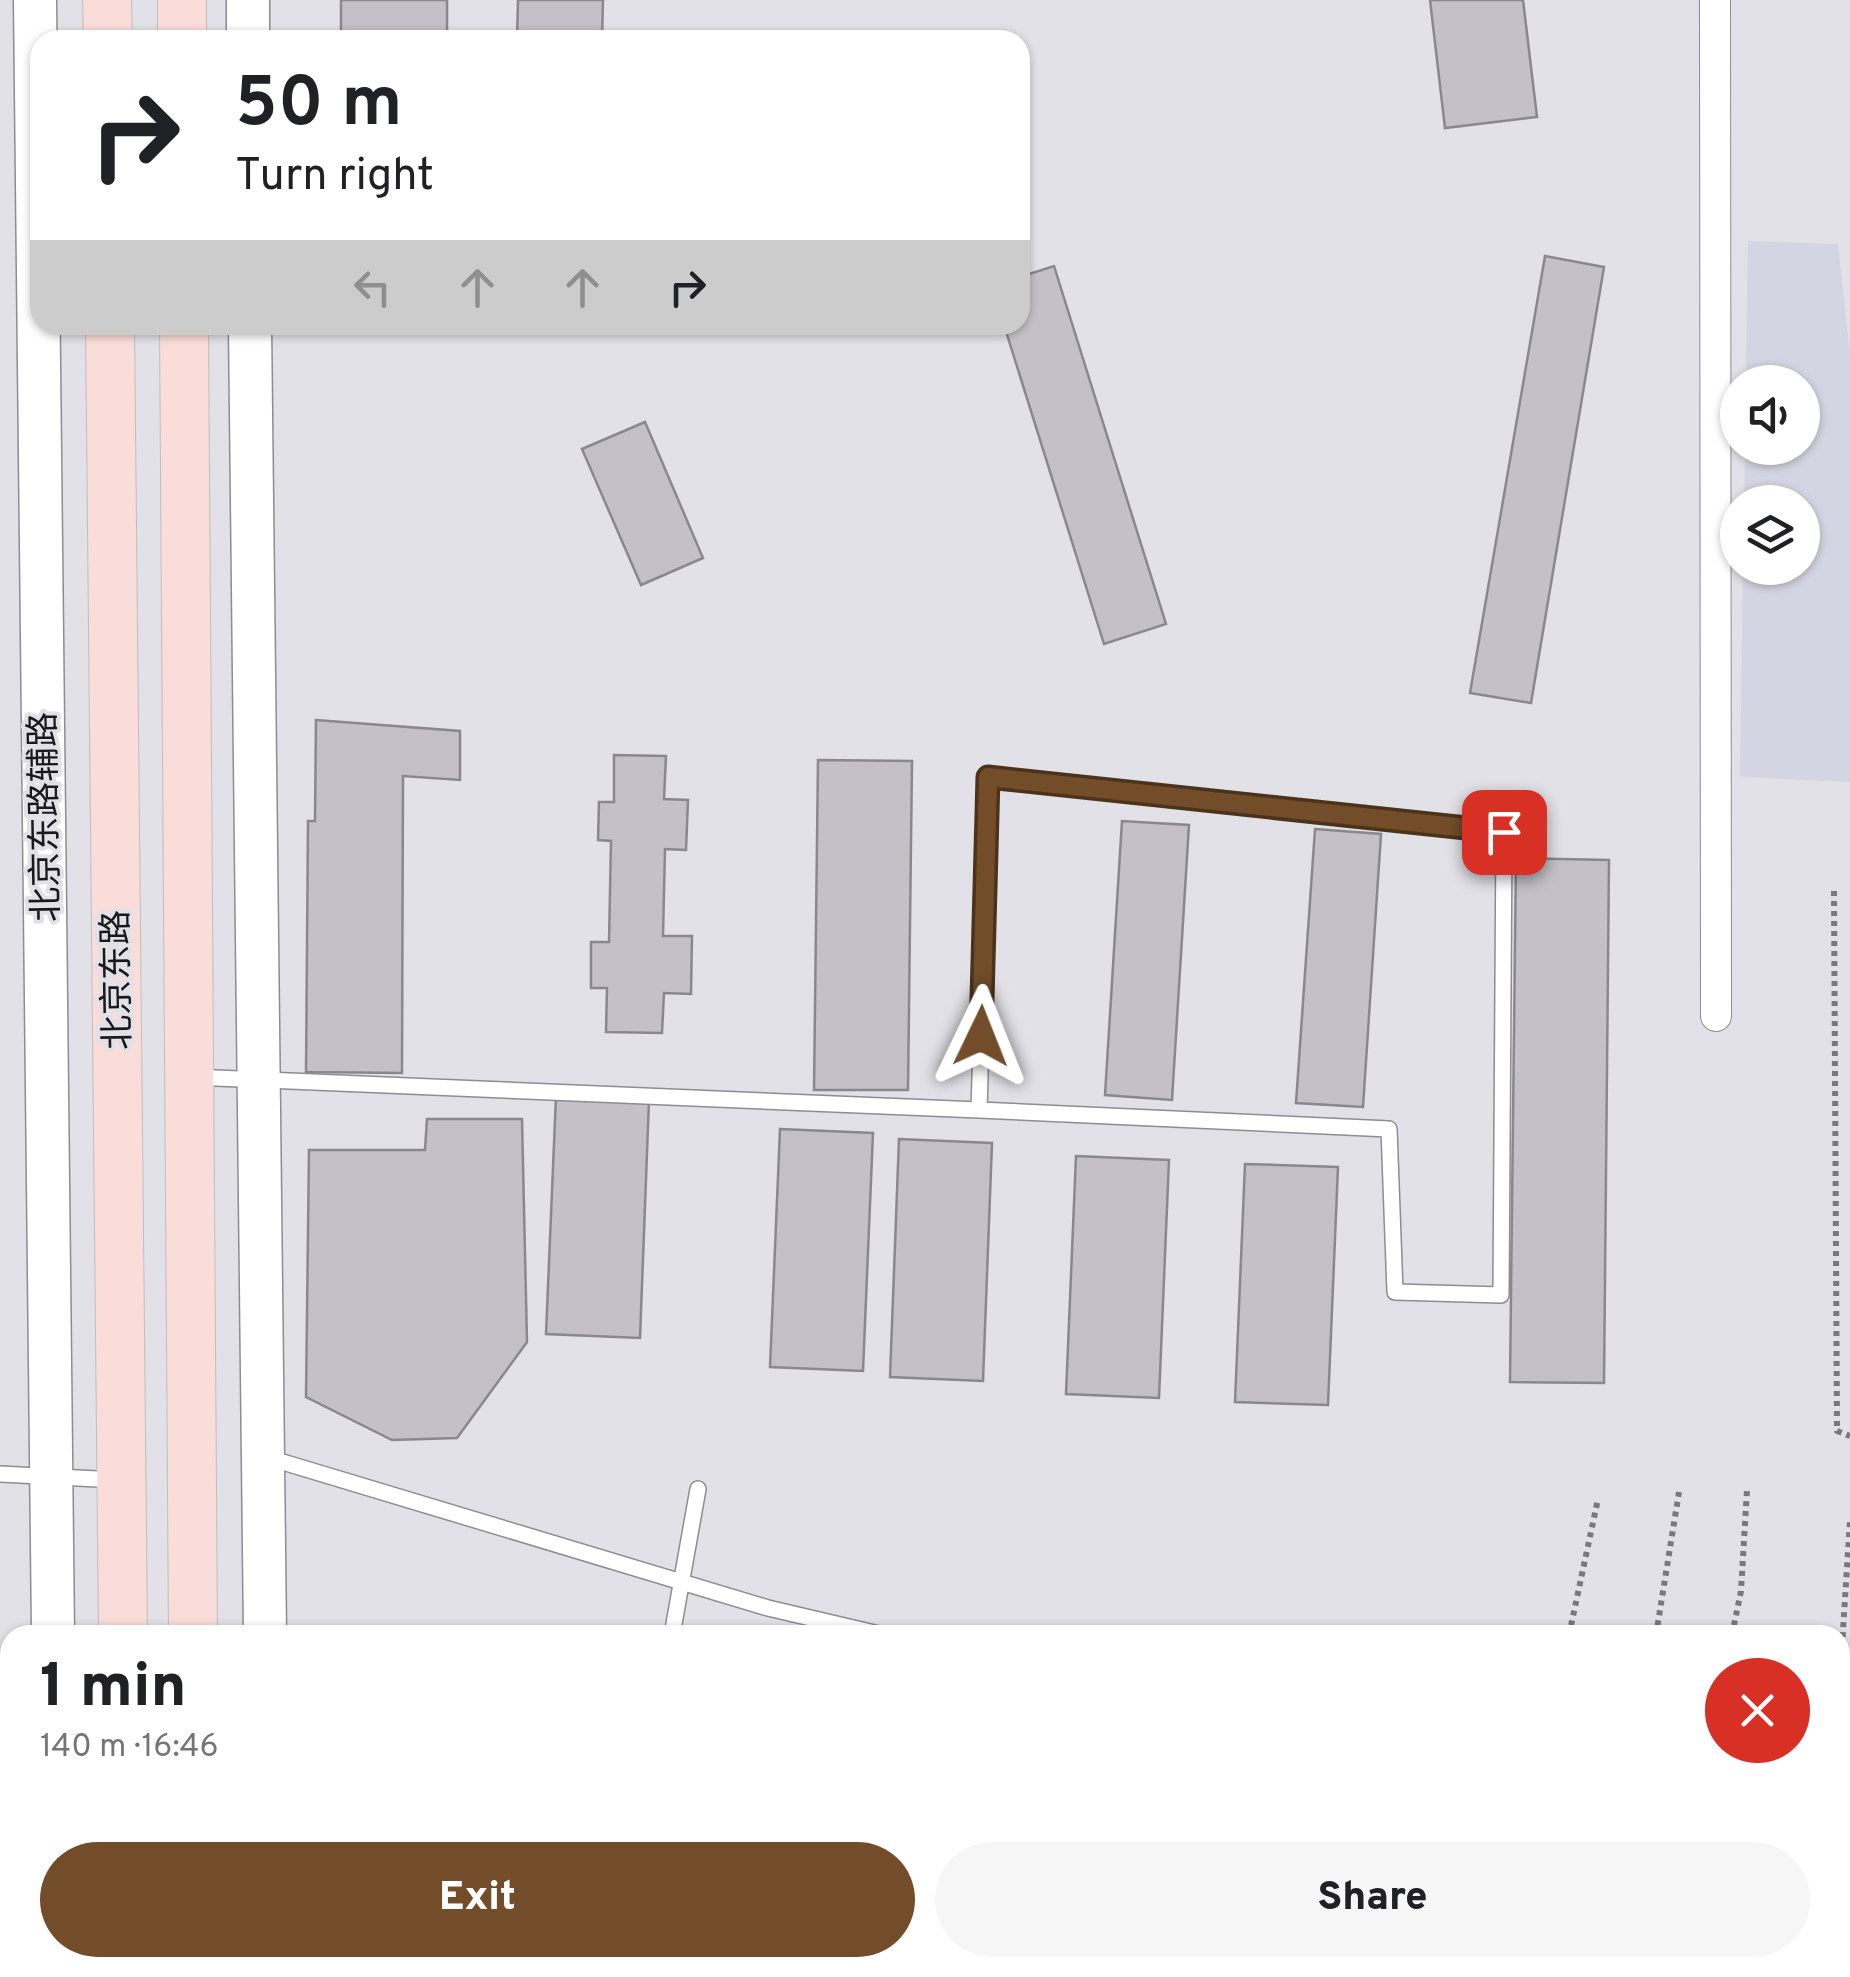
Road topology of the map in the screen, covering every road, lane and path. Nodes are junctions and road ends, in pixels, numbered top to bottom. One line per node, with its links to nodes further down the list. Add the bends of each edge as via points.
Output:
1 (35, 0): 6 (main road, 北京东路辅路)
2 (108, 0): 7 (main road)
3 (182, 0): 8 (main road)
4 (248, 0): 9 (main road)
5 (1716, 0): 15 (street)
6 (35, 30)
7 (108, 30)
8 (182, 30)
9 (248, 30)
10 (39, 335): 22 (main road, 北京东路辅路)
11 (110, 335): 23 (main road, 北京东路)
12 (184, 335): 16 (main road, 北京东路)
13 (250, 335): 17 (main road)
14 (1834, 891): 19 (path, via 1836,1431)
15 (1716, 1016)
16 (189, 1076): 17 (lane); 32 (main road, 北京东路)
17 (256, 1080): 18 (lane); 20 (main road)
18 (978, 1110): 18 (lane, via 988,777 1504,832 1501,1295 1395,1292 1389,1130)
19 (1850, 1436)
20 (262, 1456): 29 (lane); 33 (main road)
21 (0, 1474): 22 (lane)
22 (52, 1476): 23 (lane); 30 (main road, 北京东路辅路)
23 (121, 1480): 31 (main road, 北京东路)
24 (698, 1489): 29 (lane)
25 (1747, 1490): 38 (path)
26 (1680, 1492): 37 (path)
27 (1598, 1499): 36 (path)
28 (1850, 1521): 39 (path)
29 (681, 1582): 34 (lane); 35 (lane)
30 (53, 1625)
31 (123, 1625)
32 (193, 1625)
33 (265, 1625)
34 (674, 1625)
35 (840, 1625)
36 (1571, 1625)
37 (1658, 1625)
38 (1734, 1625)
39 (1843, 1625)

